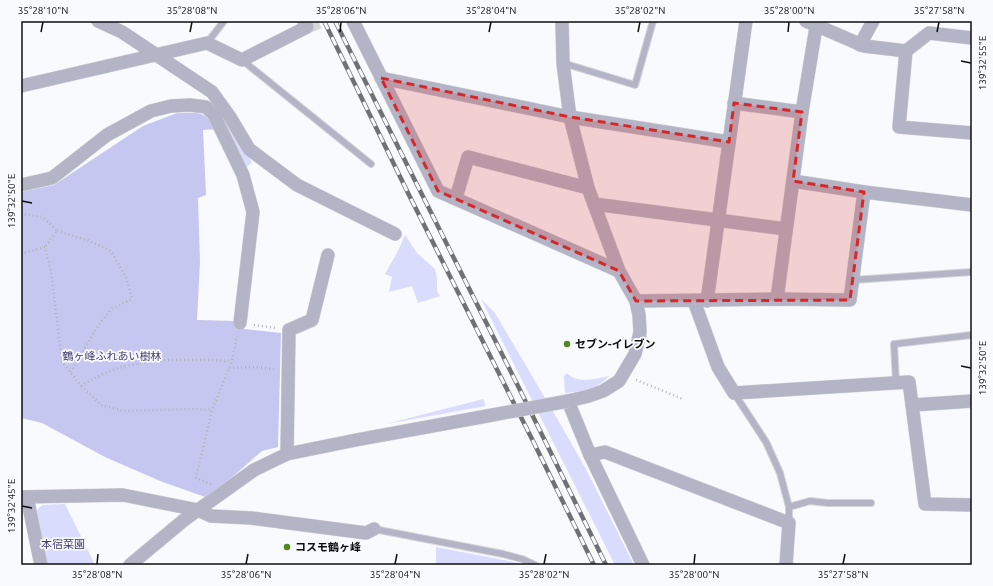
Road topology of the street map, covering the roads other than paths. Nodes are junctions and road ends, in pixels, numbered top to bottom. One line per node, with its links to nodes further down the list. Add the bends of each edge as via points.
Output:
1 (98, 21): 14 (street, via 122,32)
2 (224, 21): 11 (lane)
3 (304, 21): 15 (street, via 308,27)
4 (353, 21): 17 (street)
5 (562, 21): 16 (street)
6 (653, 21): 16 (lane, via 635,85)
7 (746, 21): 19 (street)
8 (873, 21): 12 (street)
9 (813, 22): 12 (street); 21 (street)
10 (972, 38): 13 (street, via 929,33)
11 (207, 43): 14 (street); 15 (street)
12 (860, 45): 13 (street)
13 (906, 51): 23 (street, via 899,127)
14 (156, 54): 18 (street); 20 (street, via 212,92)
15 (242, 60): 25 (lane)
16 (563, 63): 22 (street)
17 (381, 78): 22 (street); 30 (street, via 438,191)
18 (22, 84)
19 (734, 103): 21 (street); 24 (street)
20 (218, 111): 27 (street, via 190,105 151,111 107,135 52,178); 35 (street, via 230,117 249,149 297,185); 44 (street, via 243,175 253,212)
21 (802, 112): 26 (street)
22 (570, 117): 24 (street); 28 (street)
23 (972, 133)
24 (729, 142): 33 (street)
25 (371, 164)
26 (793, 181): 29 (street); 34 (street)
27 (21, 185)
28 (588, 188): 30 (street, via 468,157); 31 (street)
29 (864, 192): 32 (street); 39 (street)
30 (456, 198): 37 (street)
31 (594, 204): 33 (street); 37 (street)
32 (972, 205)
33 (718, 220): 34 (street); 43 (street)
34 (786, 229): 40 (street)
35 (395, 234)
36 (328, 255): 51 (street, via 312,320 289,330)
37 (619, 272): 41 (street)
38 (972, 272): 39 (lane)
39 (853, 280): 40 (street, via 850,300)
40 (777, 299): 43 (street)
41 (636, 301): 42 (street); 48 (street, via 640,332 635,354 619,381 603,391)
42 (694, 301): 43 (street); 47 (street, via 718,367)
43 (707, 301)
44 (240, 323)
45 (972, 335): 46 (lane, via 894,344)
46 (896, 382): 47 (street); 50 (street, via 909,382)
47 (734, 393): 56 (lane, via 766,442 780,473)
48 (568, 401): 51 (street, bridge); 52 (street)
49 (972, 401): 50 (street)
50 (913, 405): 55 (street, via 925,504)
51 (287, 454): 57 (street, via 254,470)
52 (590, 455): 58 (street, via 605,452); 63 (street)
53 (24, 497): 57 (street, via 123,495); 60 (street)
54 (872, 503): 56 (lane, via 810,501)
55 (972, 505)
56 (789, 507): 58 (lane)
57 (198, 510): 59 (street, via 211,516 251,518 366,533); 61 (street)
58 (789, 523): 64 (street)
59 (374, 529): 62 (lane, via 503,554)
60 (41, 565)
61 (130, 565)
62 (535, 565)
63 (643, 565)
64 (786, 565)

